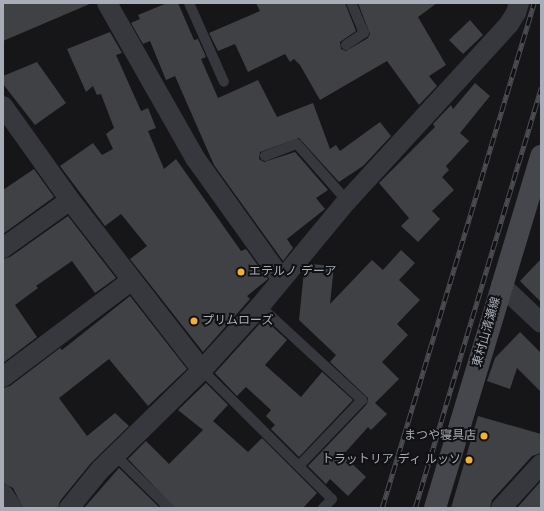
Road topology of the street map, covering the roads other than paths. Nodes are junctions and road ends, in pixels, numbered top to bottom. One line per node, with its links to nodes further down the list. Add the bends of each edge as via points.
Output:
1 (107, 3): 13 (street, via 195,158)
2 (189, 3): 6 (lane)
3 (351, 3): 5 (lane, via 364,33)
4 (519, 3): 11 (street, via 509,24)
5 (346, 45)
6 (224, 82)
7 (3, 106): 10 (street)
8 (264, 156): 11 (lane, via 297,144)
9 (541, 156): 15 (main road, 東村山清瀬線)
10 (70, 200): 12 (street); 14 (street)
11 (347, 202): 13 (street)
12 (3, 248)
13 (281, 278): 16 (street)
14 (132, 280): 18 (street); 19 (street)
15 (501, 285): 17 (street); 28 (main road, 東村山清瀬線)
16 (260, 306): 18 (street); 22 (lane, via 362,400)
17 (541, 323)
18 (202, 370): 20 (street); 22 (lane)
19 (3, 377)
20 (115, 455): 25 (street); 26 (lane)
21 (541, 464): 29 (street)
22 (299, 466): 27 (lane, via 332,499)
23 (3, 494): 24 (street)
24 (12, 508)
25 (69, 508)
26 (169, 508)
27 (323, 508)
28 (435, 508)
29 (501, 508)

